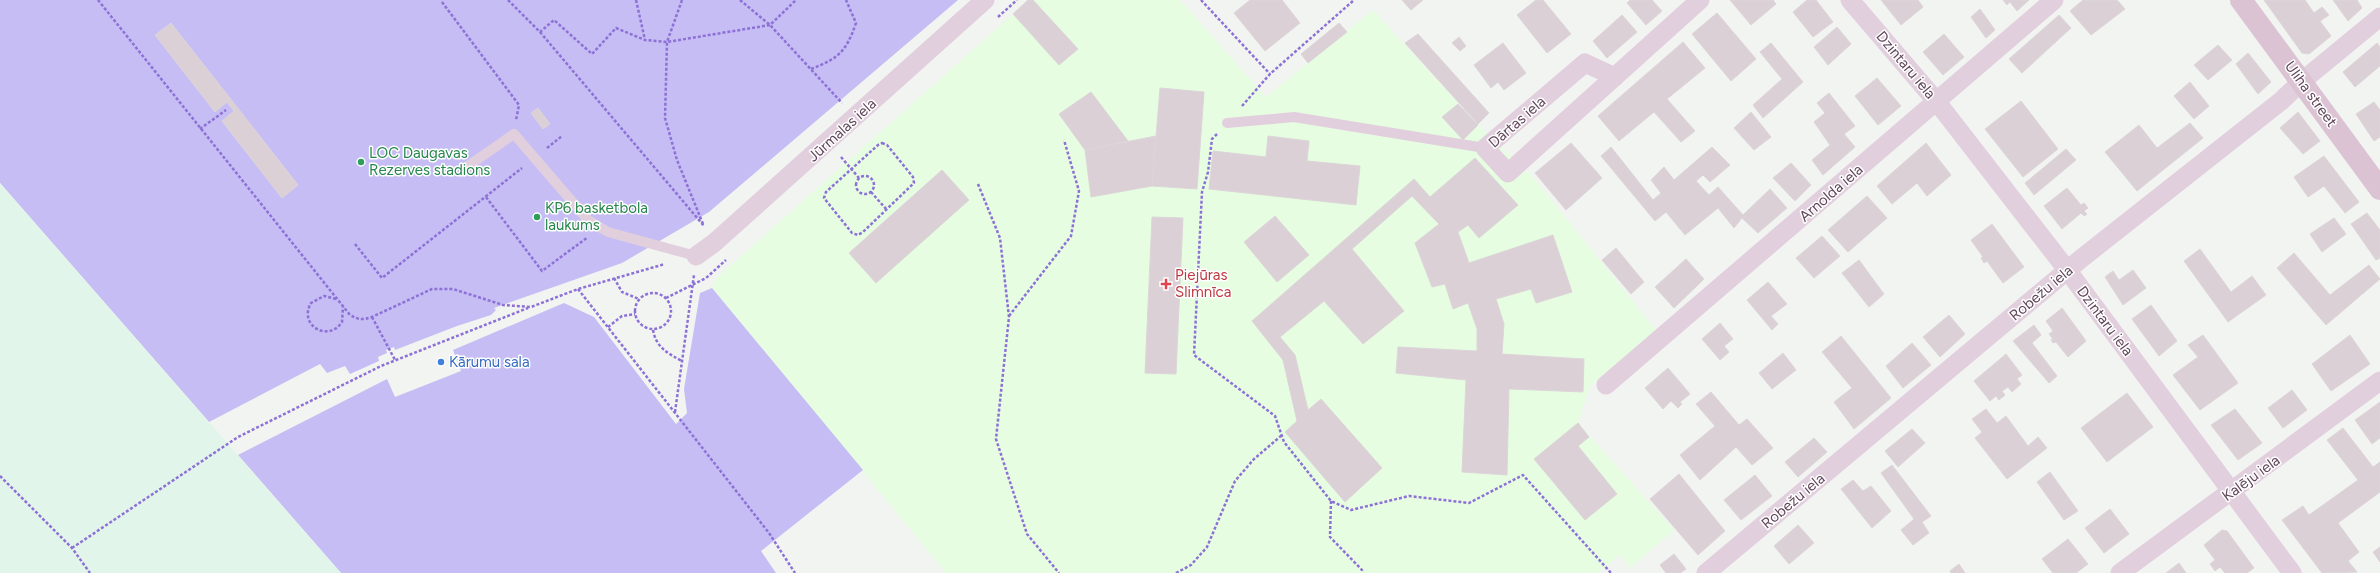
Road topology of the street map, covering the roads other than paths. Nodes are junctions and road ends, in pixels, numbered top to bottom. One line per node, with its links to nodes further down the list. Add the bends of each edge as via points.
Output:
1 (985, 0): 14 (street, Jūrmalas iela, via 714,243)
2 (1700, 0): 7 (street, Dārtas iela)
3 (1850, 0): 9 (street, Dzintaru iela)
4 (2054, 0): 9 (street, Arnolda iela)
5 (2241, 0): 8 (main road, Uliha street)
6 (2380, 17): 8 (street, Robežu iela)
7 (1615, 77): 11 (street, Dārtas iela, via 1585,63); 11 (street, Dārtas iela, via 1508,173)
8 (2301, 82): 13 (main road, Uliha street); 15 (street, Robežu iela, via 2281,101)
9 (1937, 102): 15 (street, Dzintaru iela); 17 (street, Arnolda iela)
10 (1227, 123): 11 (lane, via 1294,117)
11 (1485, 148)
12 (465, 168): 14 (lane, via 514,134 588,220 608,232)
13 (2380, 189)
14 (696, 256)
15 (2068, 271): 18 (street, Dzintaru iela); 19 (street, Robežu iela)
16 (2380, 381): 18 (street, Kalēju iela)
17 (1606, 386)
18 (2232, 491): 20 (street, Kalēju iela); 21 (street, Dzintaru iela)
19 (1706, 573)
20 (2120, 573)
21 (2292, 573)

